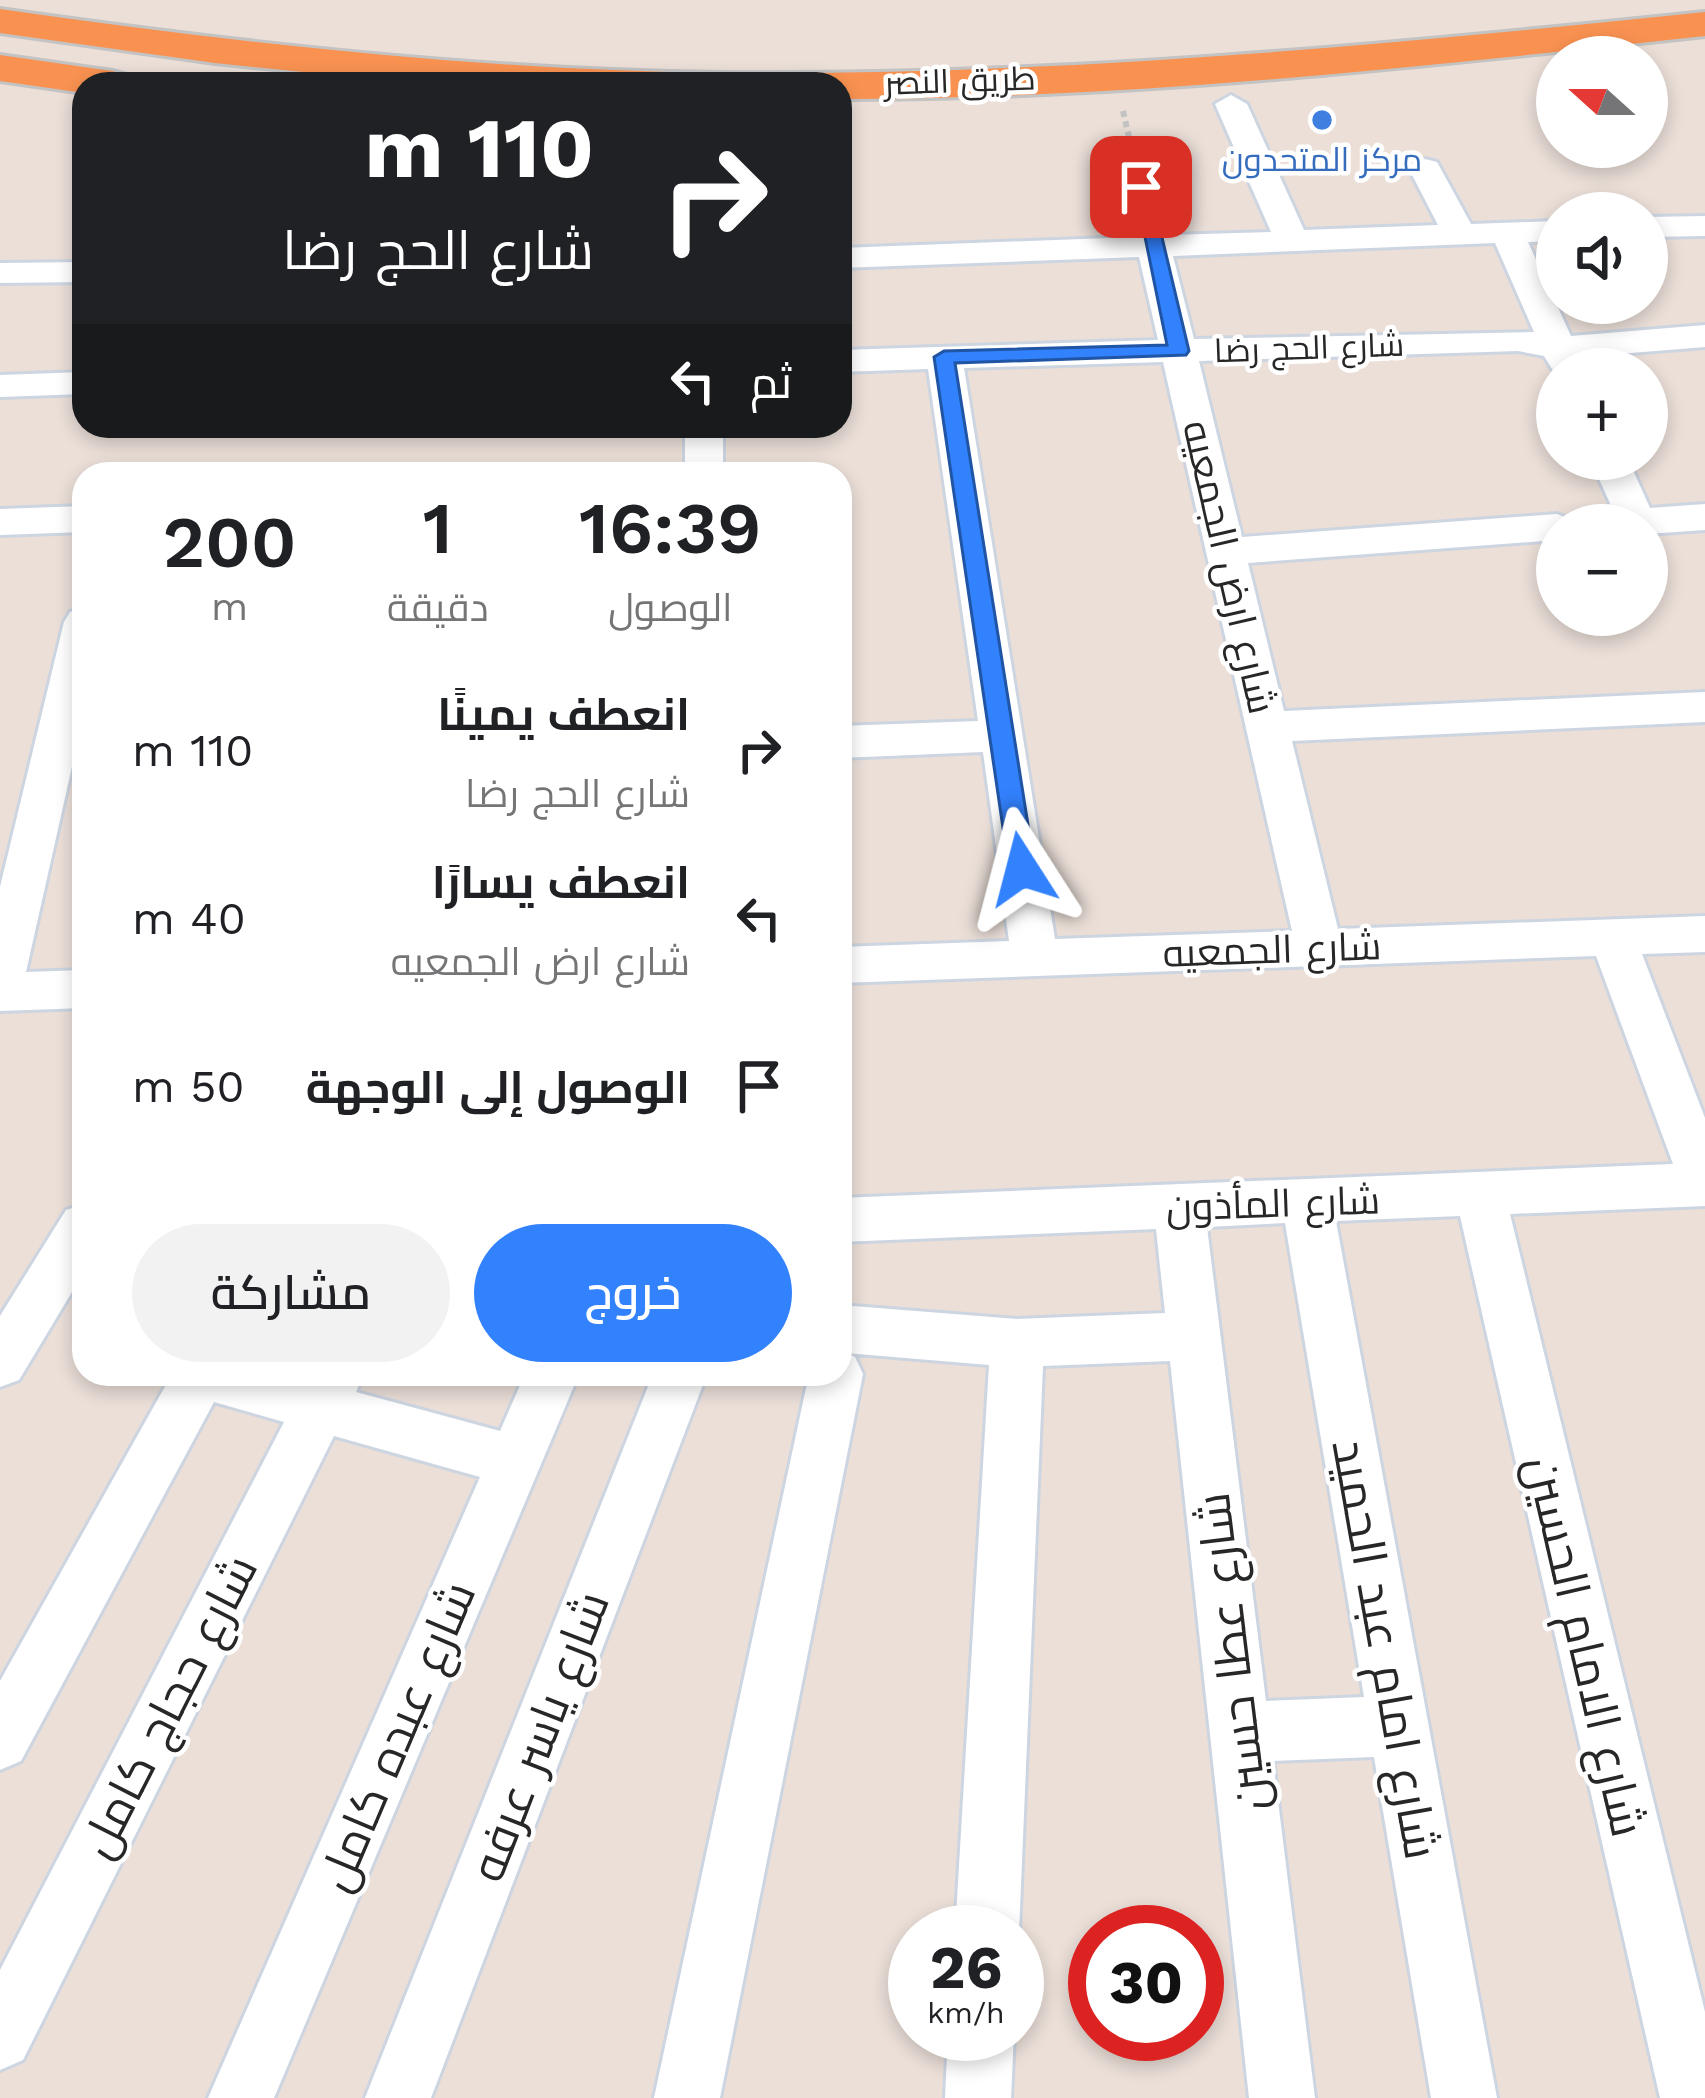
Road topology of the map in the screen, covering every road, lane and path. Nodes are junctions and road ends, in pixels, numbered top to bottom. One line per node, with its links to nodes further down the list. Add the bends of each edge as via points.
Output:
1 (0, 21): 6 (highway, طريق النصر, via 229,55)
2 (1705, 24): 9 (highway, طريق النصر, via 1357,58)
3 (1705, 64): 5 (highway)
4 (0, 68): 7 (highway)
5 (1668, 68)
6 (449, 72)
7 (72, 78)
8 (1536, 81): 10 (highway, طريق النصر)
9 (852, 84)
10 (1231, 104): 11 (highway, طريق النصر); 20 (street)
11 (1122, 110): 12 (highway, طريق النصر); 14 (path)
12 (852, 120)
13 (1425, 169): 19 (street)
14 (1138, 178): 21 (street, شارع ارض الجمعيه)
15 (1536, 225): 18 (street)
16 (1705, 226): 17 (street)
17 (1668, 227)
18 (1507, 233): 19 (street); 27 (street)
19 (1460, 234): 20 (street)
20 (1292, 241): 21 (street)
21 (1154, 245): 22 (street); 29 (street, شارع ارض الجمعيه)
22 (852, 258)
23 (72, 272): 24 (street)
24 (0, 273)
25 (1705, 336): 28 (street, شارع الحج رضا)
26 (1538, 348): 29 (street, شارع الحج رضا, via 1518,340)
27 (1559, 348)
28 (1628, 348)
29 (1178, 351): 30 (street, شارع الحج رضا); 39 (street, شارع ارض الجمعيه)
30 (944, 357): 31 (street, شارع الحج رضا); 43 (street)
31 (852, 361)
32 (72, 383): 33 (street)
33 (0, 386)
34 (1705, 517): 36 (street)
35 (72, 519): 37 (street)
36 (1668, 519)
37 (0, 522)
38 (1536, 529): 39 (street)
39 (1226, 551): 42 (street, شارع ارض الجمعيه)
40 (1705, 707): 42 (street)
41 (72, 727): 45 (street)
42 (1268, 727): 48 (street, شارع ارض الجمعيه)
43 (1001, 736): 44 (street); 49 (street)
44 (852, 742)
45 (67, 771): 51 (street)
46 (1705, 934): 47 (street, شارع الجمعيه)
47 (1612, 938): 48 (street, شارع الجمعيه); 53 (street)
48 (1319, 947): 49 (street, شارع الجمعيه)
49 (1035, 957): 50 (street, شارع الجمعيه)
50 (852, 965)
51 (0, 988): 52 (street)
52 (72, 989)
53 (1705, 1184): 54 (street, شارع المأذون)
54 (1480, 1194): 55 (street, شارع المأذون); 82 (street, شارع الامام الحسين)
55 (1307, 1201): 56 (street, شارع المأذون); 70 (street, شارع امام عبد الحميد)
56 (1179, 1207): 57 (street, شارع المأذون); 59 (street, شارع عطا حسين)
57 (852, 1220)
58 (72, 1246): 62 (street)
59 (1194, 1336): 60 (street); 71 (street, شارع عطا حسين)
60 (1017, 1343): 61 (street); 73 (street)
61 (852, 1347)
62 (0, 1363)
63 (194, 1386): 72 (street)
64 (296, 1386): 68 (street)
65 (547, 1386): 69 (street, شارع عبده كامل)
66 (675, 1386): 77 (street, شارع ياسر عرفه)
67 (832, 1386): 78 (street)
68 (328, 1390): 69 (street); 74 (street, شارع حجاج كامل)
69 (515, 1461): 76 (street, شارع عبده كامل)
70 (1399, 1726): 71 (street); 81 (street, شارع امام عبد الحميد)
71 (1240, 1732): 80 (street, شارع عطا حسين)
72 (0, 1740)
73 (987, 1905)
74 (6, 2011)
75 (980, 2061): 79 (street)
76 (241, 2098)
77 (398, 2098)
78 (687, 2098)
79 (978, 2098)
80 (1282, 2098)
81 (1464, 2098)
82 (1693, 2098)

